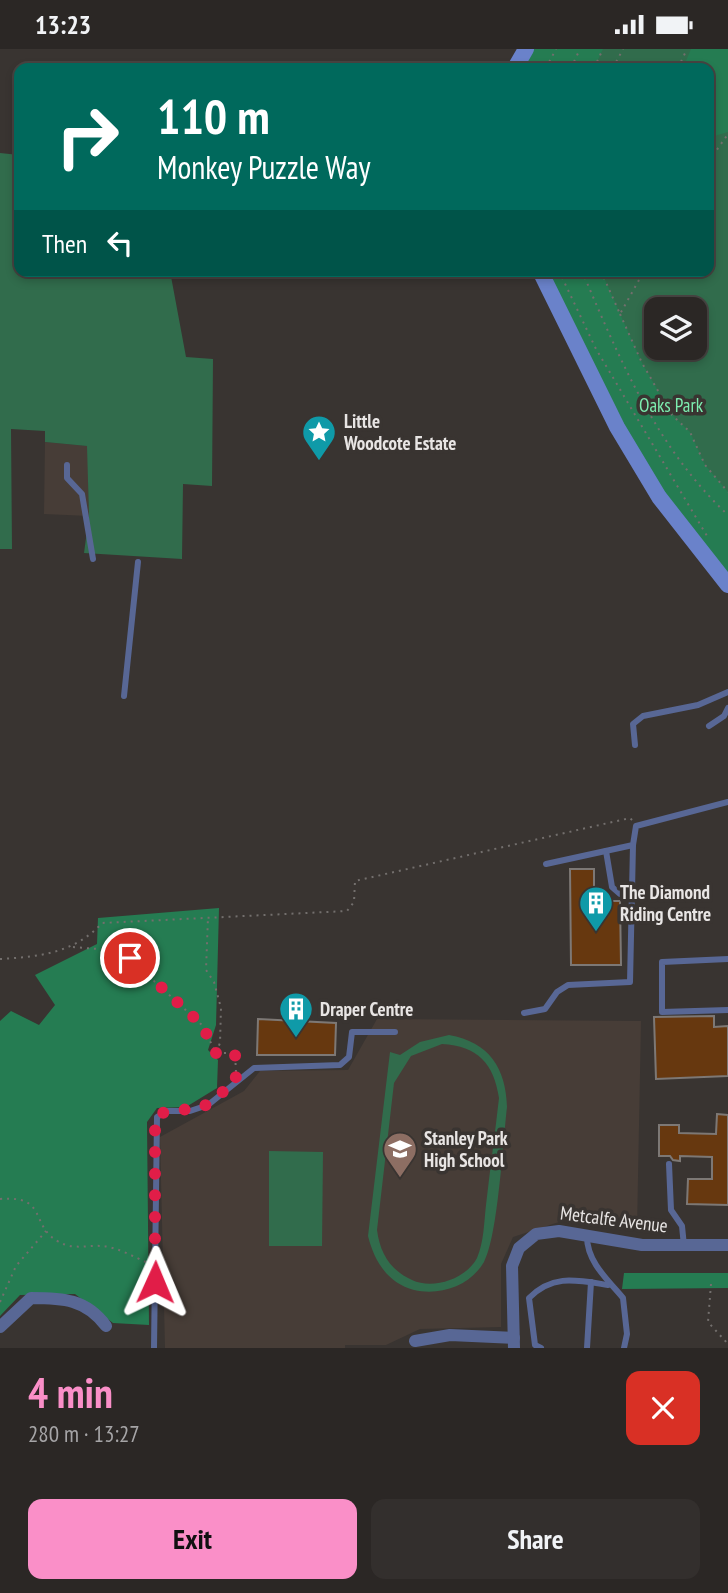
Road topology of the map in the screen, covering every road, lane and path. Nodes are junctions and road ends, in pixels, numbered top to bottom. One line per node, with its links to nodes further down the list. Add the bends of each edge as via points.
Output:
1 (728, 134): 2 (path)
2 (714, 155)
3 (543, 277): 12 (main road, via 617,427 659,497)
4 (562, 277): 12 (path)
5 (585, 277): 11 (path, via 630,383 702,490)
6 (604, 277): 8 (path)
7 (641, 277): 8 (path)
8 (620, 314): 10 (path, via 672,415 690,432 705,465)
9 (67, 465): 13 (lane, via 67,478 82,494)
10 (728, 492)
11 (728, 515)
12 (696, 543): 15 (main road)
13 (93, 559)
14 (138, 562): 17 (lane)
15 (728, 585)
16 (728, 692): 20 (lane, via 698,705 643,716 633,723)
17 (124, 696)
18 (728, 708): 19 (lane)
19 (709, 726)
20 (635, 745)
21 (728, 802): 22 (lane)
22 (636, 826): 23 (lane); 27 (path, via 630,818 355,881 354,902 347,911)
23 (633, 845): 24 (lane); 26 (lane)
24 (606, 851): 25 (lane); 26 (lane, via 612,887 620,894)
25 (546, 864)
26 (633, 894): 32 (lane, via 630,982 568,985 545,1009)
27 (208, 916): 28 (path, via 102,923); 34 (path, via 206,970 221,1009)
28 (70, 947): 29 (path, via 40,957); 34 (path, via 110,950 130,958 202,1025)
29 (0, 959)
30 (728, 959): 31 (lane, via 662,962 662,1012)
31 (728, 1010)
32 (524, 1013)
33 (395, 1032): 35 (lane, via 352,1032 349,1057 340,1065 254,1068)
34 (216, 1053): 35 (path, via 235,1053)
35 (236, 1082): 42 (lane, via 203,1107 167,1111 157,1117)
36 (669, 1164): 41 (lane, via 671,1210 682,1226)
37 (0, 1199): 38 (path, via 19,1197 29,1202)
38 (47, 1230): 42 (path, via 61,1243 106,1247); 46 (path, via 16,1266)
39 (587, 1237): 41 (street, Metcalfe Avenue, via 623,1244); 45 (lane, via 587,1250 606,1274); 50 (street, Metcalfe Avenue, via 543,1231 519,1248 512,1266)
40 (728, 1245): 41 (street, Metcalfe Avenue)
41 (684, 1246)
42 (156, 1266): 52 (lane)
43 (591, 1282): 45 (lane); 53 (lane, via 553,1281 530,1298 531,1332); 54 (lane)
44 (711, 1283): 51 (path, via 708,1322)
45 (608, 1285): 55 (lane, via 625,1303)
46 (0, 1302)
47 (106, 1326): 48 (street, via 95,1311 66,1297 32,1298)
48 (0, 1327)
49 (415, 1341): 50 (street, via 450,1335)
50 (514, 1343)
51 (728, 1344)
52 (154, 1348)
53 (541, 1348)
54 (587, 1348)
55 (624, 1348)

